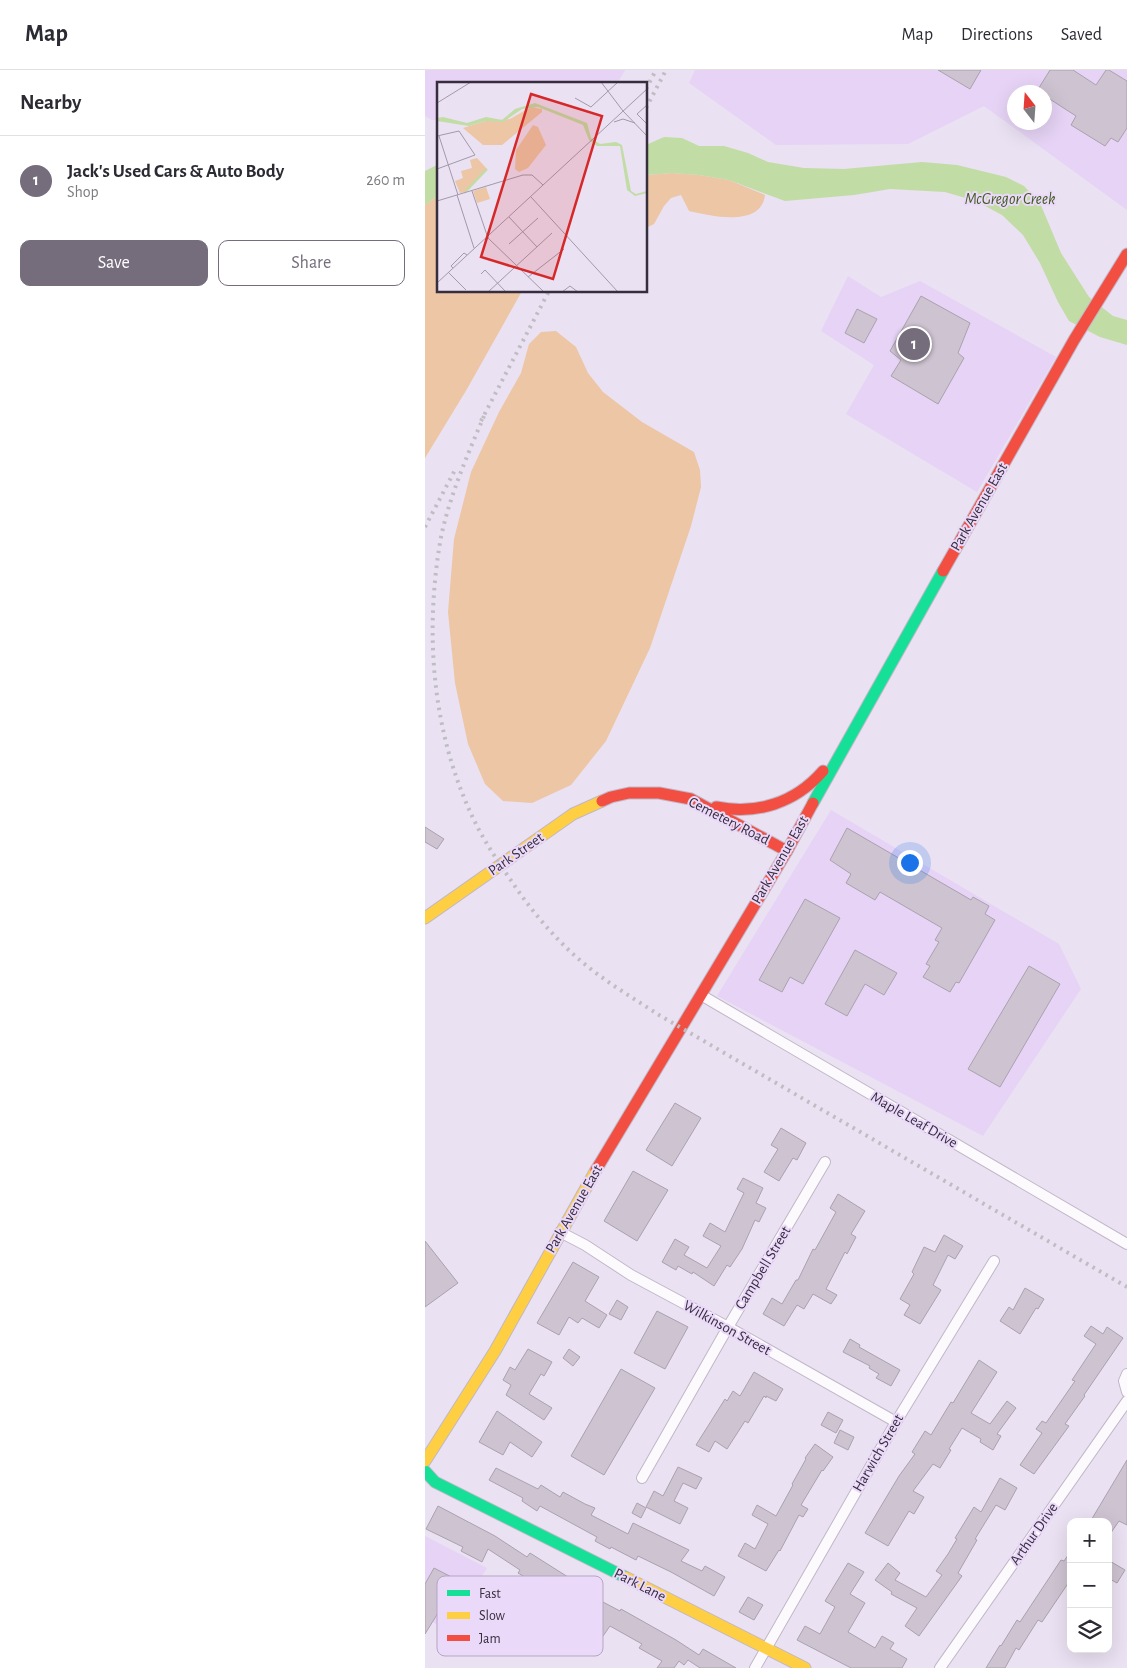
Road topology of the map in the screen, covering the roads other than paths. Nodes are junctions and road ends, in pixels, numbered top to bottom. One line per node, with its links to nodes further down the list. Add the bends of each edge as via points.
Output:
1 (1127, 254): 2 (main road, Park Avenue East)
2 (851, 733): 4 (main road, via 816,781 787,799 752,810 729,811); 5 (main road, Park Avenue East)
3 (611, 797): 4 (main road, Cemetery Road, via 659,793); 6 (main road, Park Street, via 573,814)
4 (700, 803): 5 (main road, Cemetery Road)
5 (787, 851): 7 (main road, Park Avenue East)
6 (425, 918)
7 (701, 995): 9 (main road, Park Avenue East); 10 (street, Maple Leaf Drive)
8 (825, 1162): 12 (street, Campbell Street)
9 (560, 1232): 12 (street, Wilkinson Street); 17 (main road, Park Avenue East, via 495,1351)
10 (1127, 1244)
11 (994, 1261): 16 (street, Harwich Street)
12 (728, 1327): 16 (street, Wilkinson Street); 19 (street, Campbell Street)
13 (1127, 1374): 14 (street, via 1124,1381)
14 (1127, 1392)
15 (1127, 1401): 23 (street, Arthur Drive)
16 (896, 1422): 20 (street, Harwich Street)
17 (425, 1461)
18 (425, 1471): 20 (main road, Park Lane, via 435,1482)
19 (642, 1478)
20 (767, 1648): 21 (street, Harwich Street); 22 (main road, Park Lane)
21 (755, 1668)
22 (805, 1668)
23 (940, 1668)

